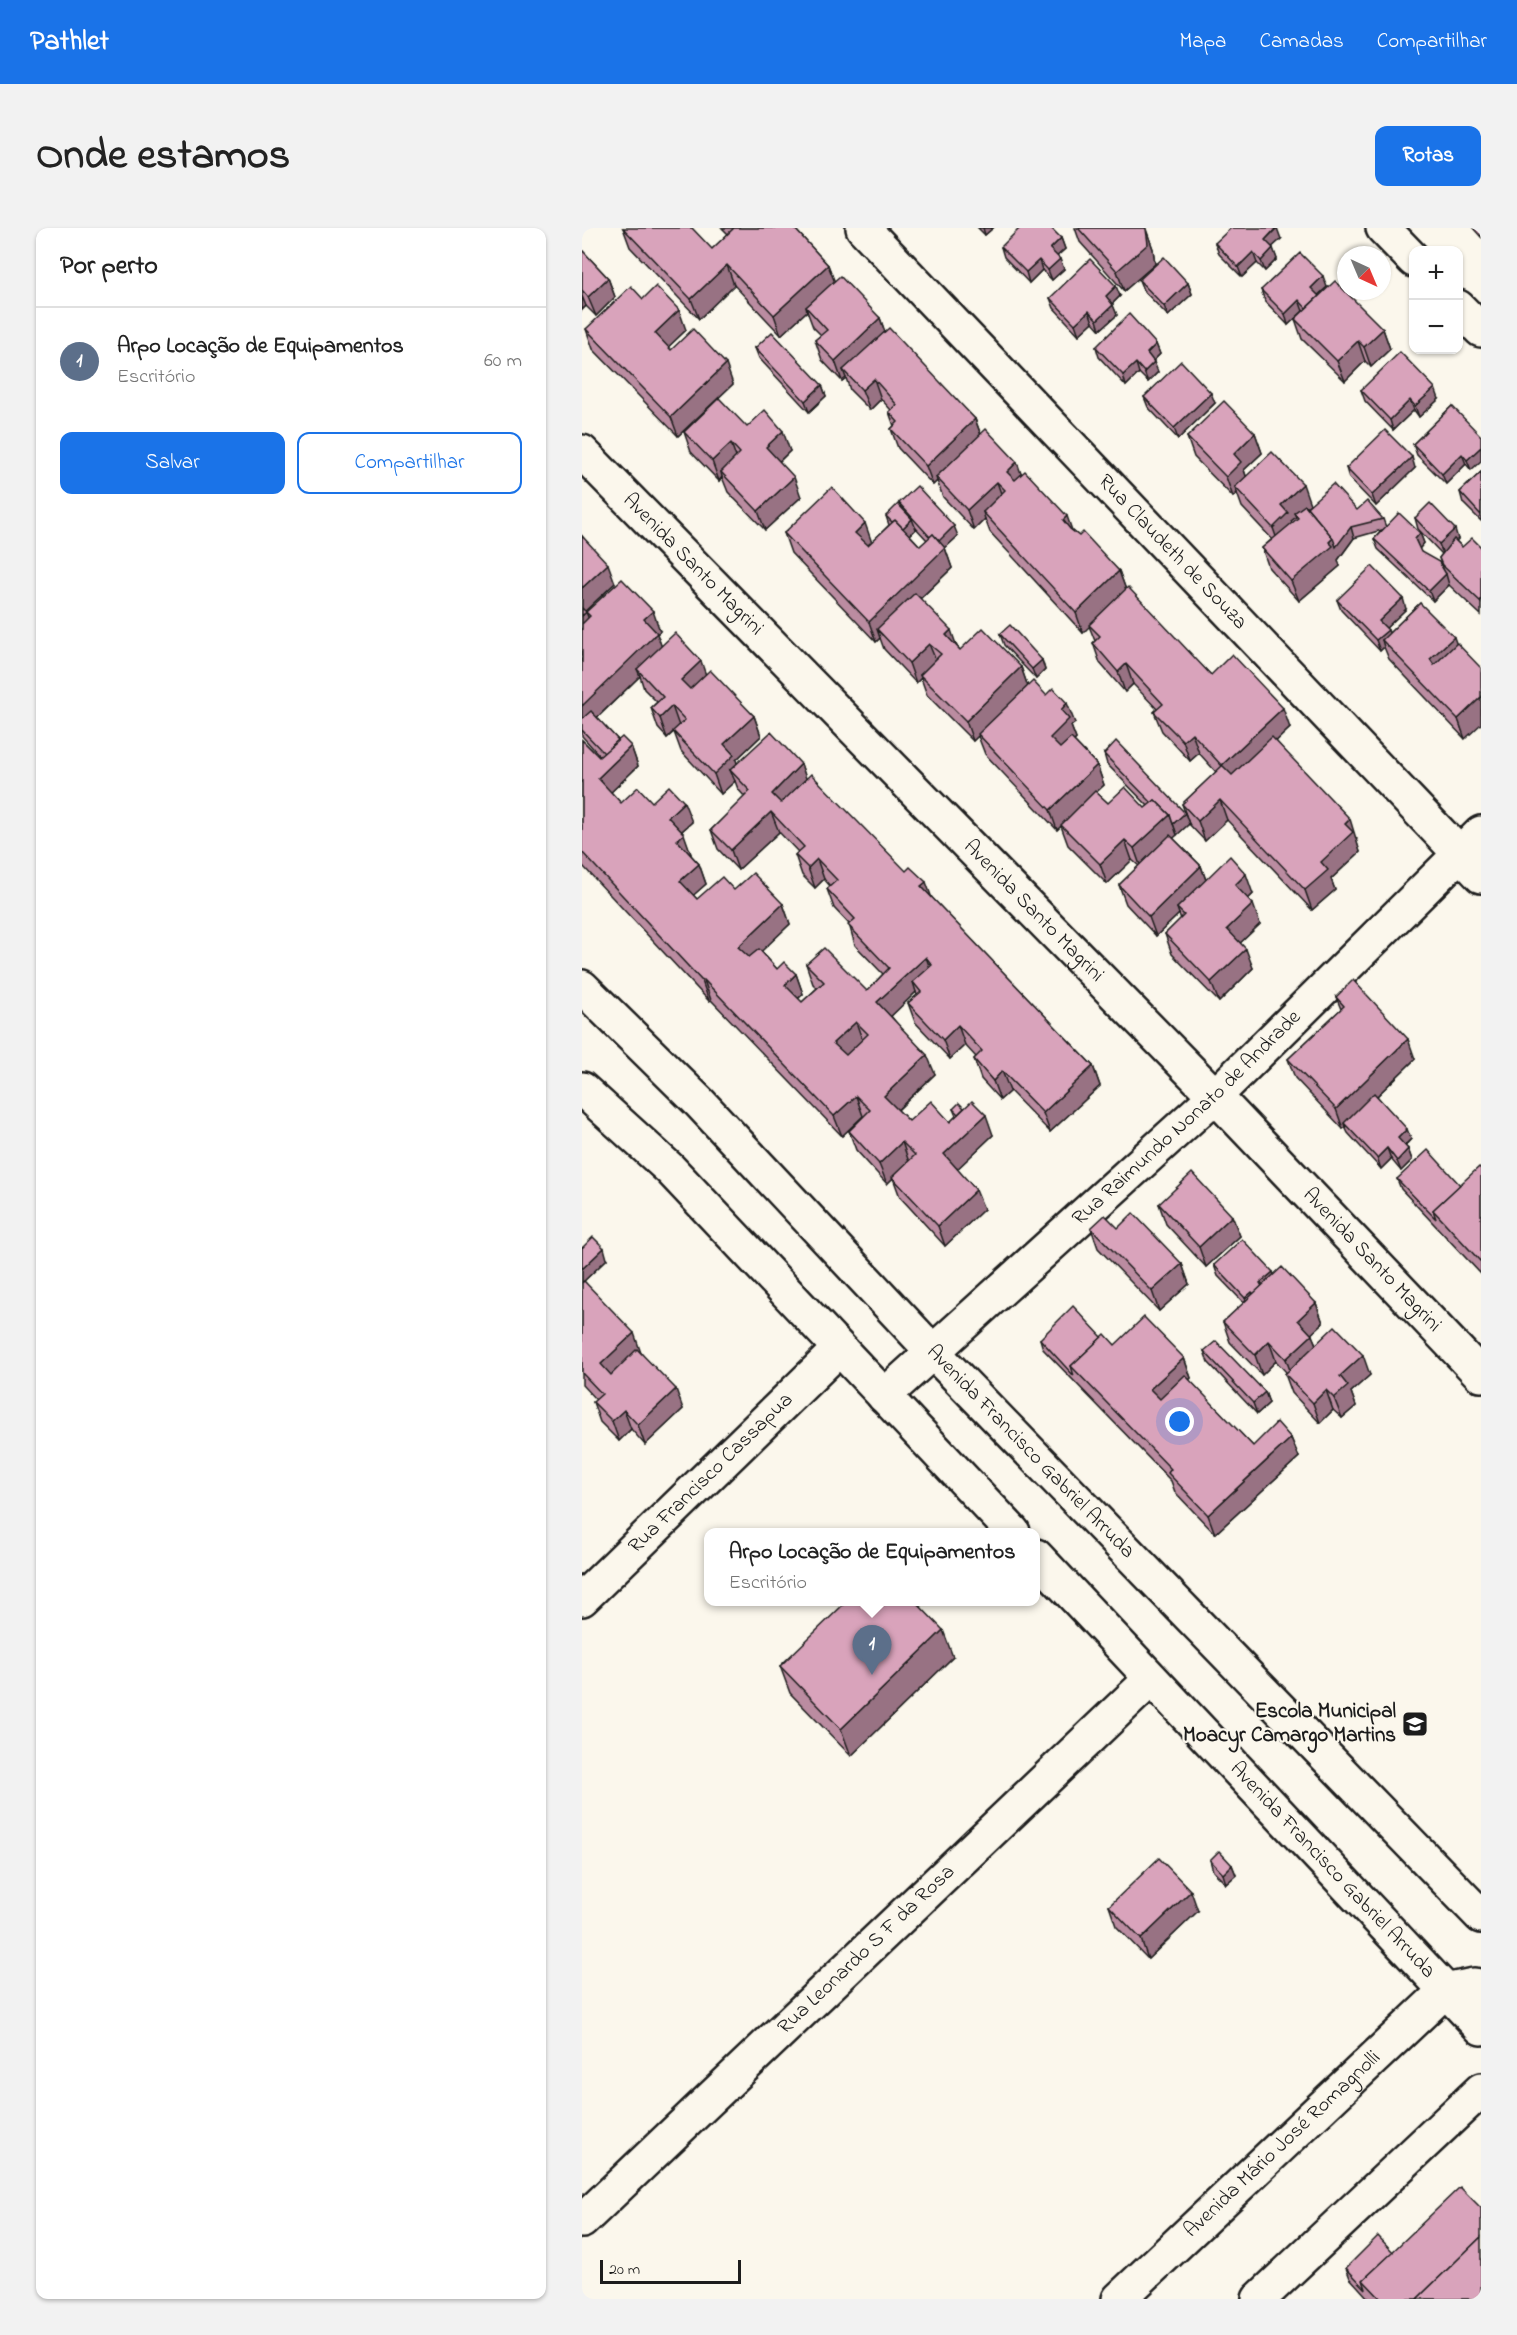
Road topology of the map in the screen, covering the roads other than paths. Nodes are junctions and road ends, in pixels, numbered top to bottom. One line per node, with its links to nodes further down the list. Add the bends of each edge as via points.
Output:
1 (863, 228): 7 (street, Rua Claudeth de Souza)
2 (1383, 228): 3 (street)
3 (1409, 256)
4 (1463, 312): 5 (street)
5 (1481, 330)
6 (582, 452): 10 (street, Avenida Santo Magrini)
7 (1474, 854): 10 (street, Rua Raimundo Nonato de Andrade)
8 (582, 987): 12 (street, Avenida Francisco Gabriel Arruda, via 700,1103)
9 (582, 1089): 11 (street, via 670,1168)
10 (1215, 1096): 12 (street, Rua Raimundo Nonato de Andrade); 13 (street, Avenida Santo Magrini)
11 (839, 1348): 14 (street); 17 (street, Rua Francisco Cassapua)
12 (933, 1352): 14 (street, Rua Raimundo Nonato de Andrade); 19 (street, Avenida Francisco Gabriel Arruda)
13 (1481, 1375)
14 (884, 1396): 15 (street)
15 (1008, 1528)
16 (1040, 1561): 18 (street, Avenida Francisco Gabriel Arruda)
17 (582, 1599)
18 (1151, 1679): 21 (street, Avenida Francisco Gabriel Arruda); 24 (street, Rua Leonardo S F da Rosa)
19 (1481, 1916)
20 (1481, 1986): 21 (street)
21 (1445, 1991): 22 (street, Avenida Francisco Gabriel Arruda); 25 (street, Avenida Mário José Romagnolli)
22 (1481, 2028)
23 (1481, 2090): 26 (street)
24 (582, 2221)
25 (1119, 2299)
26 (1259, 2299)

